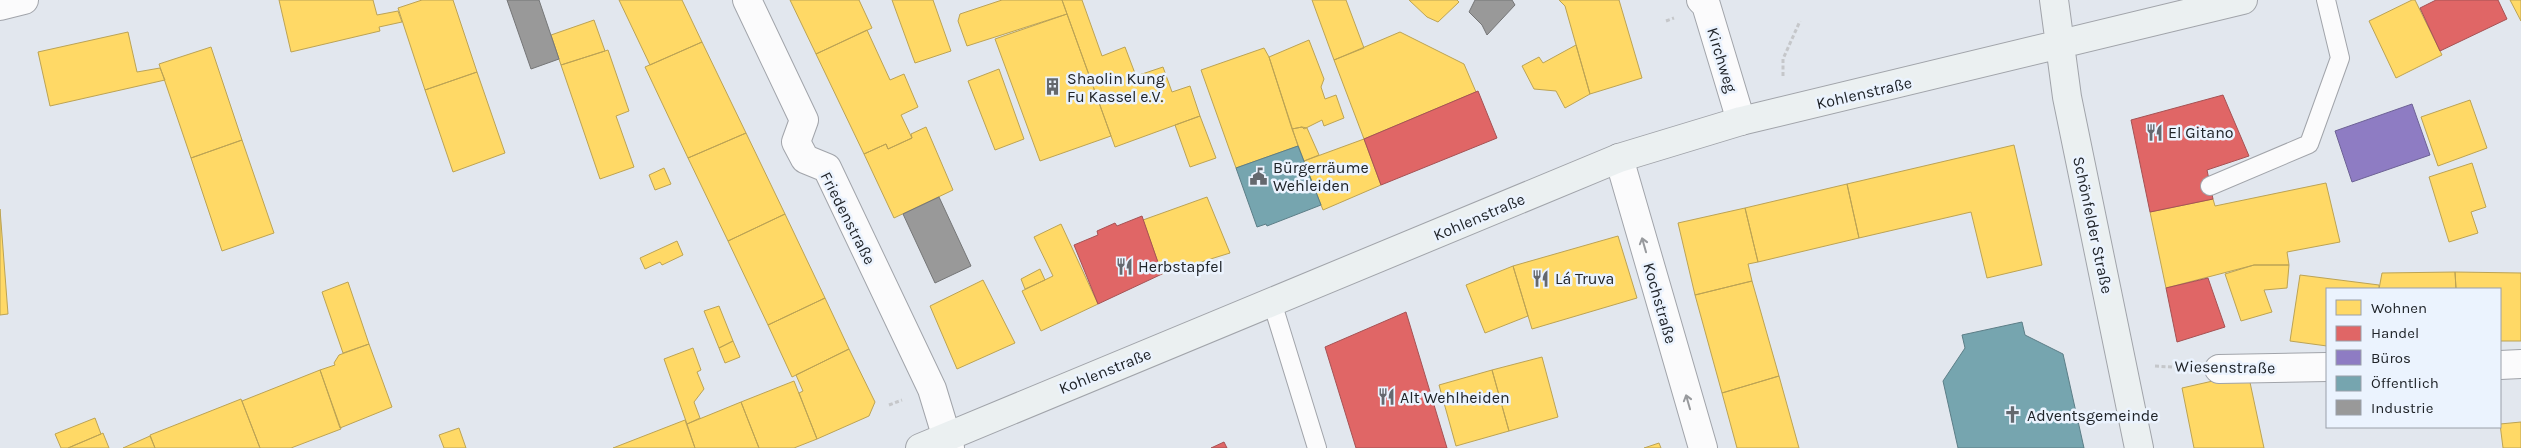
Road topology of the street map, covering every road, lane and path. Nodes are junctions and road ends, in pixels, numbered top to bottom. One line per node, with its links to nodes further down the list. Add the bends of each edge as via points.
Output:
1 (24, 0): 7 (street)
2 (747, 0): 20 (street, Friedenstraße, via 804,120 796,142 805,159 827,168 932,388)
3 (1701, 0): 11 (street, Kirchweg, via 1706,5)
4 (2054, 0): 9 (main road, Schönfelder Straße)
5 (2243, 0): 9 (main road, Kohlenstraße)
6 (2326, 0): 13 (lane, via 2340,58 2308,144)
7 (0, 6)
8 (1800, 21): 10 (path)
9 (2058, 46): 11 (main road, Kohlenstraße); 15 (main road, Schönfelder Straße)
10 (1783, 59)
11 (1742, 121): 12 (main road, Kohlenstraße)
12 (1619, 158): 14 (main road, Kohlenstraße); 23 (street, Kochstraße, one-way to 12)
13 (2210, 186)
14 (1272, 302): 20 (main road, Kohlenstraße); 22 (lane)
15 (2122, 364): 19 (path, Wiesenstraße); 24 (main road, Schönfelder Straße)
16 (2521, 364): 17 (street)
17 (2501, 365)
18 (2326, 367): 19 (street, Wiesenstraße)
19 (2219, 369)
20 (948, 443): 21 (main road, Kohlenstraße)
21 (920, 448)
22 (1317, 448)
23 (1703, 448)
24 (2139, 448)

